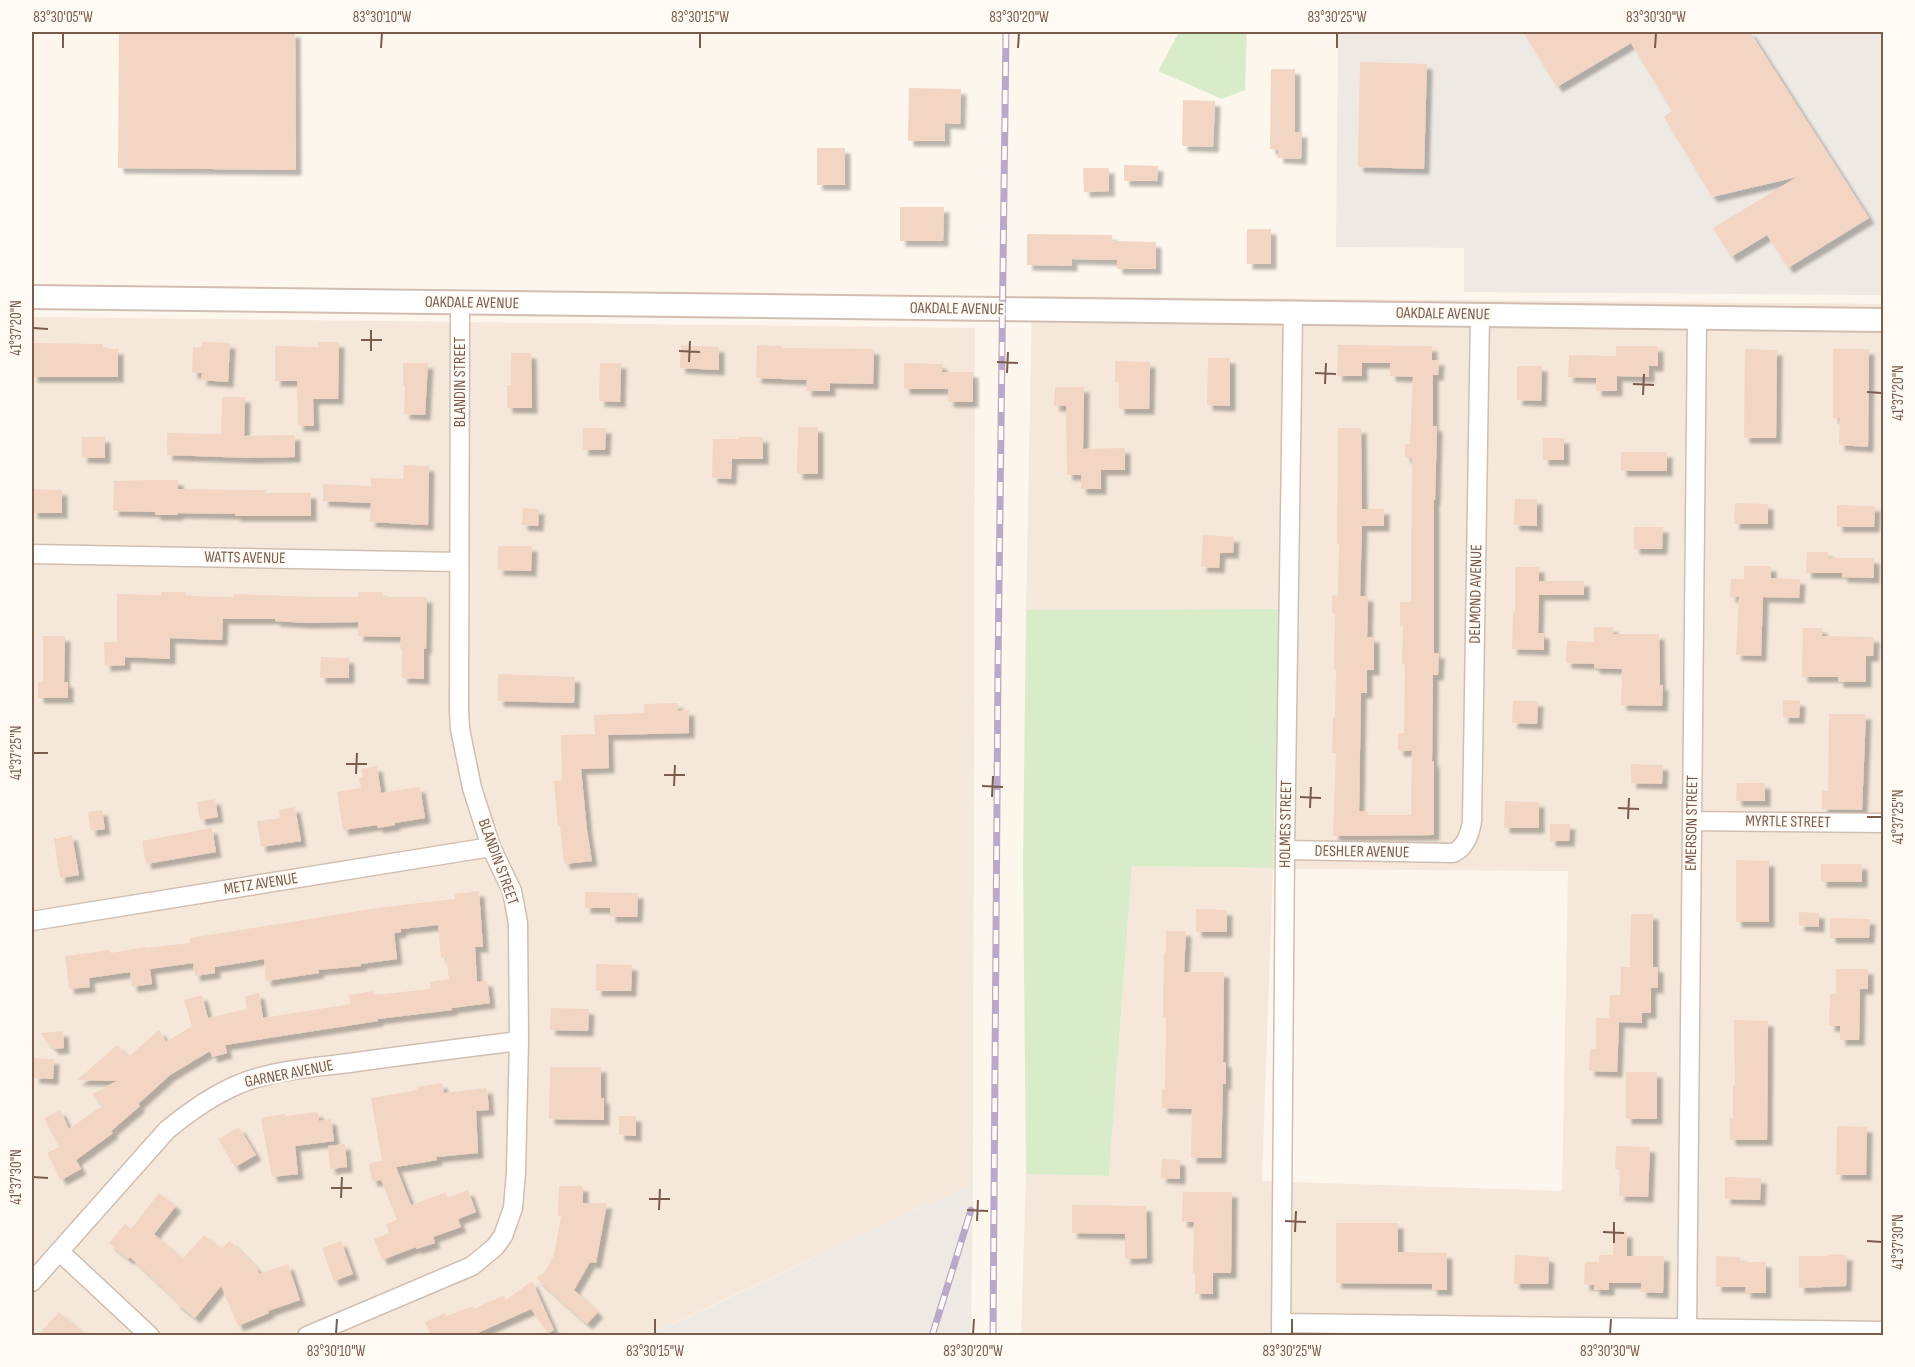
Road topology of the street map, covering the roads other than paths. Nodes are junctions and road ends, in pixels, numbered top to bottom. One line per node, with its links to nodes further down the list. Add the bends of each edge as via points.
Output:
1 (32, 297): 2 (street, OAKDALE AVENUE)
2 (460, 303): 3 (street, OAKDALE AVENUE); 8 (street, BLANDIN STREET)
3 (1293, 313): 4 (street, OAKDALE AVENUE); 12 (street, HOLMES STREET)
4 (1480, 315): 5 (street, OAKDALE AVENUE); 13 (street, DELMOND AVENUE, via 1473,821 1461,850)
5 (1697, 318): 6 (street, OAKDALE AVENUE); 9 (street, EMERSON STREET)
6 (1884, 320)
7 (32, 554): 8 (street, WATTS AVENUE)
8 (459, 562): 11 (street, BLANDIN STREET, via 460,729)
9 (1692, 821): 10 (street, MYRTLE STREET); 19 (street, EMERSON STREET)
10 (1884, 823)
11 (491, 847): 14 (street, METZ AVENUE); 15 (street, BLANDIN STREET, via 512,891 518,923)
12 (1286, 850): 13 (street, DESHLER AVENUE); 18 (street, HOLMES STREET)
13 (1440, 853)
14 (32, 921)
15 (519, 1041): 16 (street, GARNER AVENUE, via 309,1068 236,1085 209,1099 167,1130); 22 (street, BLANDIN STREET, via 516,1172 513,1208 503,1236 472,1266)
16 (60, 1252): 17 (street, GARNER AVENUE); 21 (street)
17 (32, 1282)
18 (1281, 1329): 19 (street)
19 (1687, 1329): 20 (street)
20 (1884, 1331)
21 (150, 1335)
22 (307, 1335)

